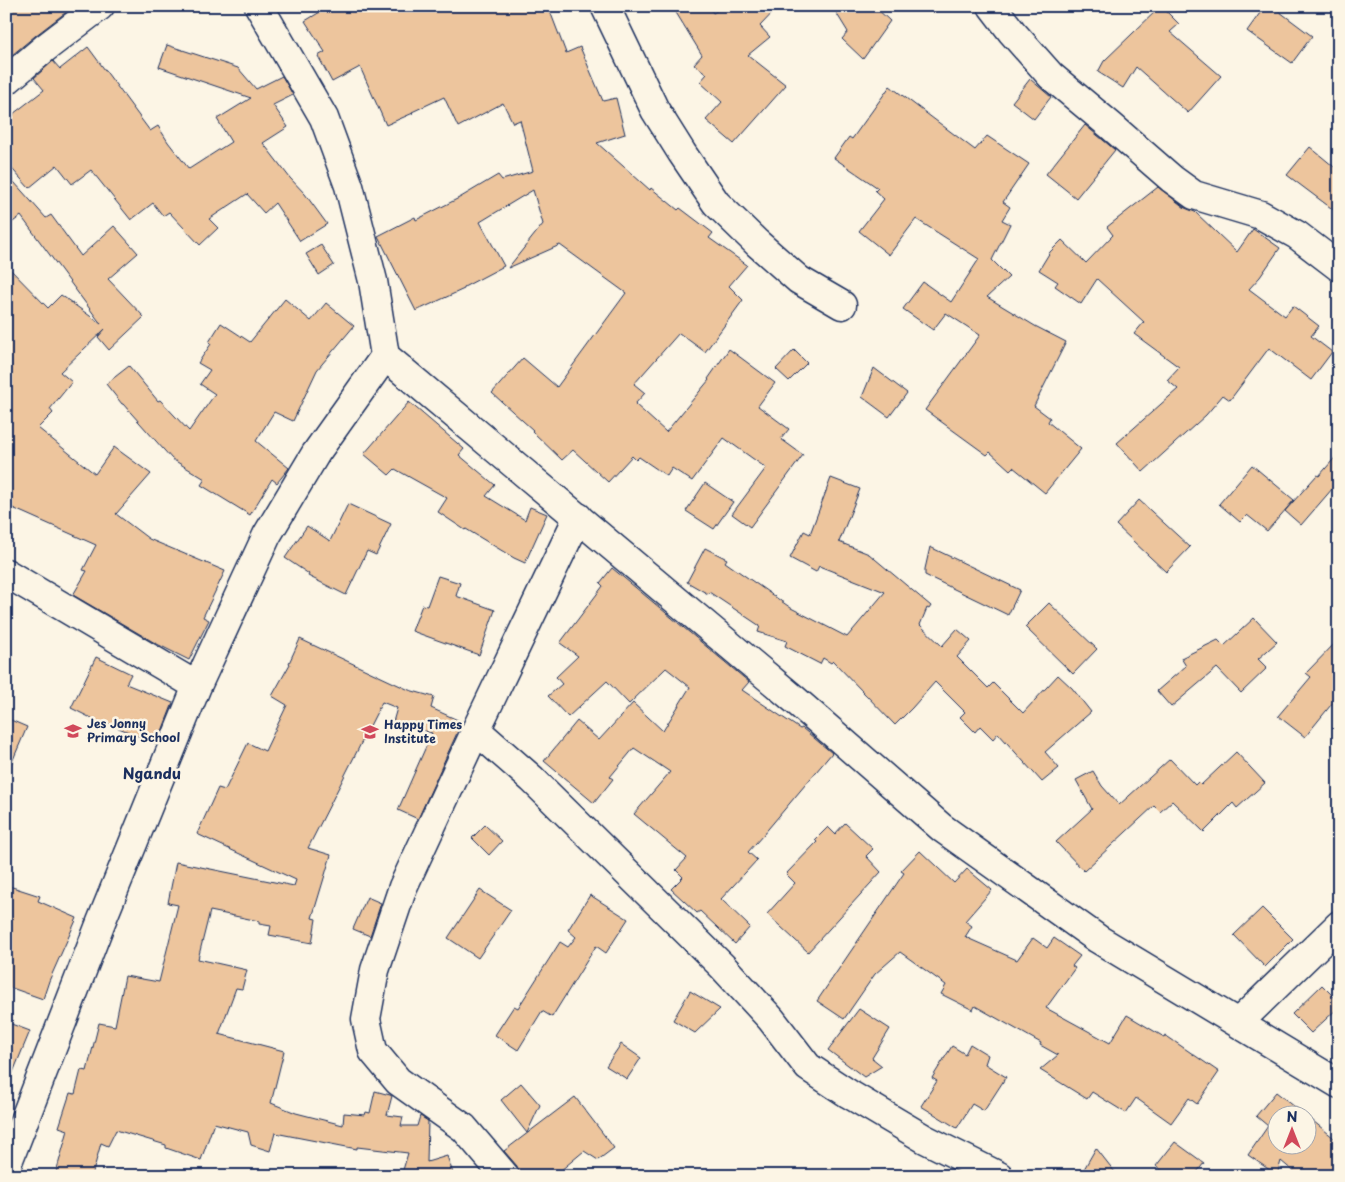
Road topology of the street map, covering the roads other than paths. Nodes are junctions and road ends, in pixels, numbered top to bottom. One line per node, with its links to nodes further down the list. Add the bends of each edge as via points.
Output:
1 (100, 6): 5 (street)
2 (605, 6): 7 (street, via 656,110 716,202 799,280)
3 (992, 6): 6 (street, via 1050,76 1172,179 1194,195 1261,215 1297,235)
4 (261, 7): 8 (street, via 324,118 349,186 373,281)
5 (6, 80)
6 (1339, 267)
7 (842, 305)
8 (385, 356): 9 (street); 11 (street, via 316,453 267,535)
9 (578, 517): 12 (street); 14 (street, via 942,828 1098,939)
10 (6, 573): 11 (street)
11 (197, 686): 16 (street)
12 (476, 730): 17 (street, via 403,888 375,970 366,1019 373,1051 398,1081 464,1128); 18 (street, via 532,779 722,966 771,1019 808,1066 925,1139)
13 (1339, 925): 14 (street)
14 (1238, 1022): 15 (street)
15 (1339, 1084)
16 (6, 1167)
17 (505, 1176)
18 (999, 1176)

